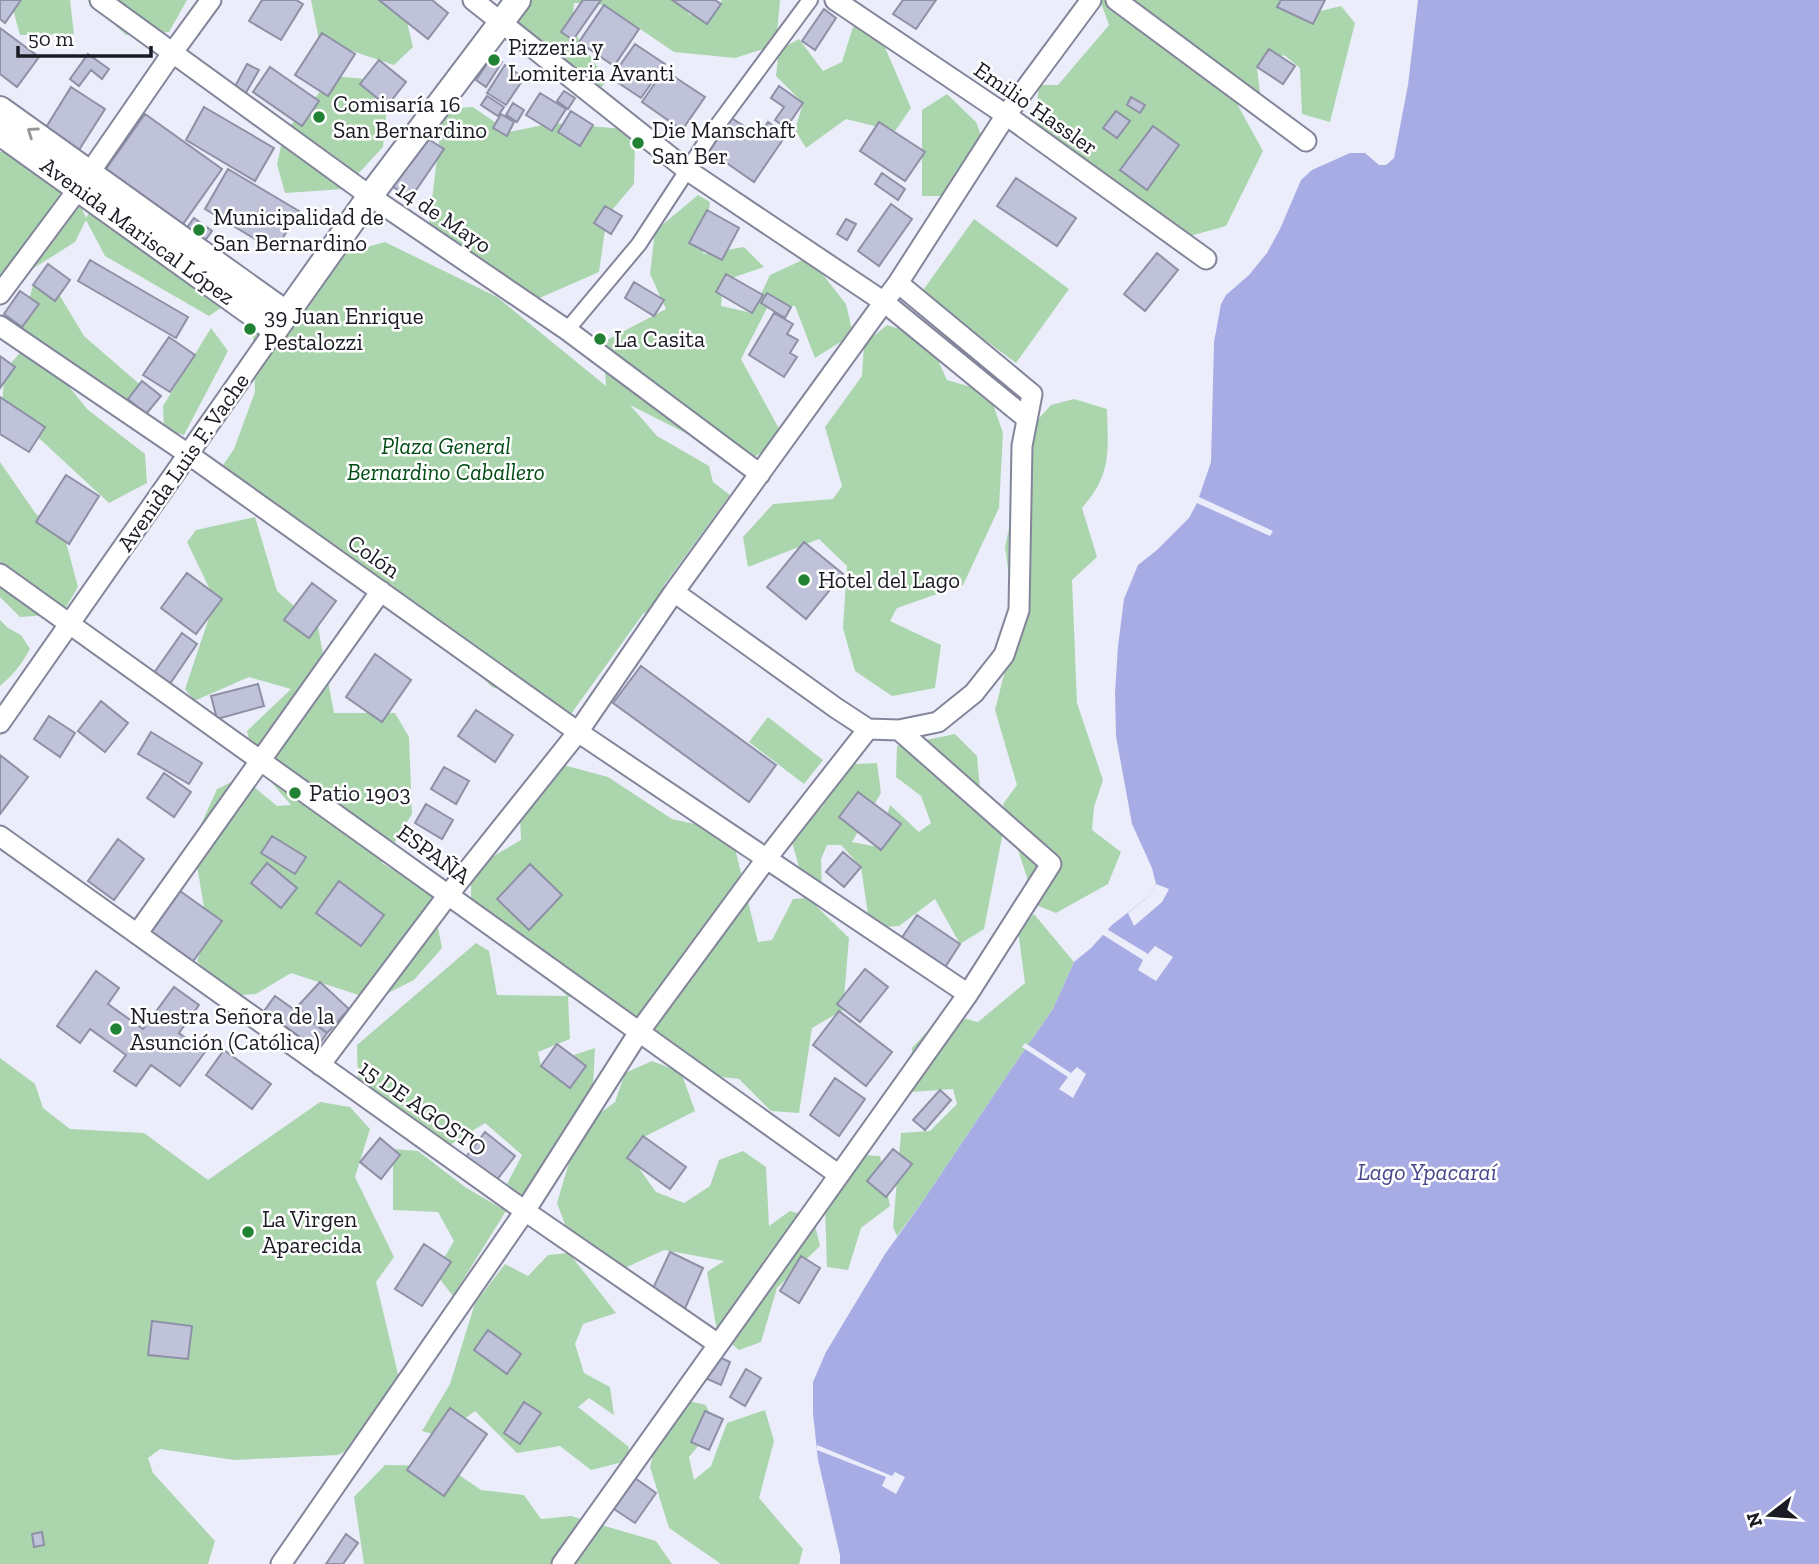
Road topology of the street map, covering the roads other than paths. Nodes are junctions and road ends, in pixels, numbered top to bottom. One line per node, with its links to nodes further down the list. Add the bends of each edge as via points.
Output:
1 (100, 0): 10 (street, 14 de Mayo)
2 (211, 0): 10 (street)
3 (473, 0): 9 (street)
4 (518, 0): 9 (street, Avenida Luis F. Vache)
5 (810, 0): 15 (street)
6 (835, 0): 12 (street, Emilio Hassler)
7 (1091, 0): 12 (street)
8 (1116, 0): 14 (street)
9 (502, 22): 15 (street); 17 (street, Avenida Luis F. Vache)
10 (173, 52): 16 (street); 17 (street, 14 de Mayo)
11 (0, 109): 16 (street, Avenida Mariscal López, one-way to 11)
12 (1006, 115): 18 (street, Emilio Hassler); 19 (street)
13 (0, 133): 16 (street, Avenida Mariscal López)
14 (1306, 141)
15 (687, 170): 21 (street); 24 (street, via 639,244)
16 (85, 181): 20 (street); 22 (street, Avenida Mariscal López)
17 (370, 196): 22 (street, Avenida Luis F. Vache); 24 (street, 14 de Mayo)
18 (1206, 259)
19 (898, 283): 21 (street); 25 (street, via 1032,394)
20 (0, 294)
21 (884, 302): 25 (street); 27 (street)
22 (281, 322): 26 (street, Avenida Luis F. Vache)
23 (0, 326): 26 (street, Colón)
24 (567, 330): 27 (street, 14 de Mayo)
25 (1026, 418): 34 (street, via 1019,610 1004,655 974,693 937,722)
26 (188, 454): 29 (street, Colón); 31 (street, Avenida Luis F. Vache)
27 (760, 474): 30 (street)
28 (0, 574): 31 (street, ESPAÑA)
29 (380, 591): 35 (street, Colón); 36 (street)
30 (674, 592): 33 (street); 35 (street)
31 (70, 624): 32 (street, Avenida Luis F. Vache); 36 (street, ESPAÑA)
32 (0, 723)
33 (868, 729): 34 (street); 38 (street)
34 (898, 730): 41 (street, via 1051,864)
35 (578, 732): 38 (street, Colón); 39 (street)
36 (260, 761): 39 (street, ESPAÑA); 40 (street)
37 (0, 836): 40 (street, 15 DE AGOSTO)
38 (767, 858): 41 (street, Colón); 42 (street)
39 (448, 895): 42 (street, ESPAÑA); 43 (street)
40 (137, 934): 43 (street, 15 DE AGOSTO)
41 (968, 993): 44 (street)
42 (639, 1032): 44 (street, ESPAÑA); 45 (street)
43 (320, 1065): 45 (street, 15 DE AGOSTO)
44 (839, 1175): 46 (street)
45 (525, 1211): 46 (street, 15 DE AGOSTO); 47 (street)
46 (718, 1345): 48 (street)
47 (281, 1564)
48 (562, 1564)

